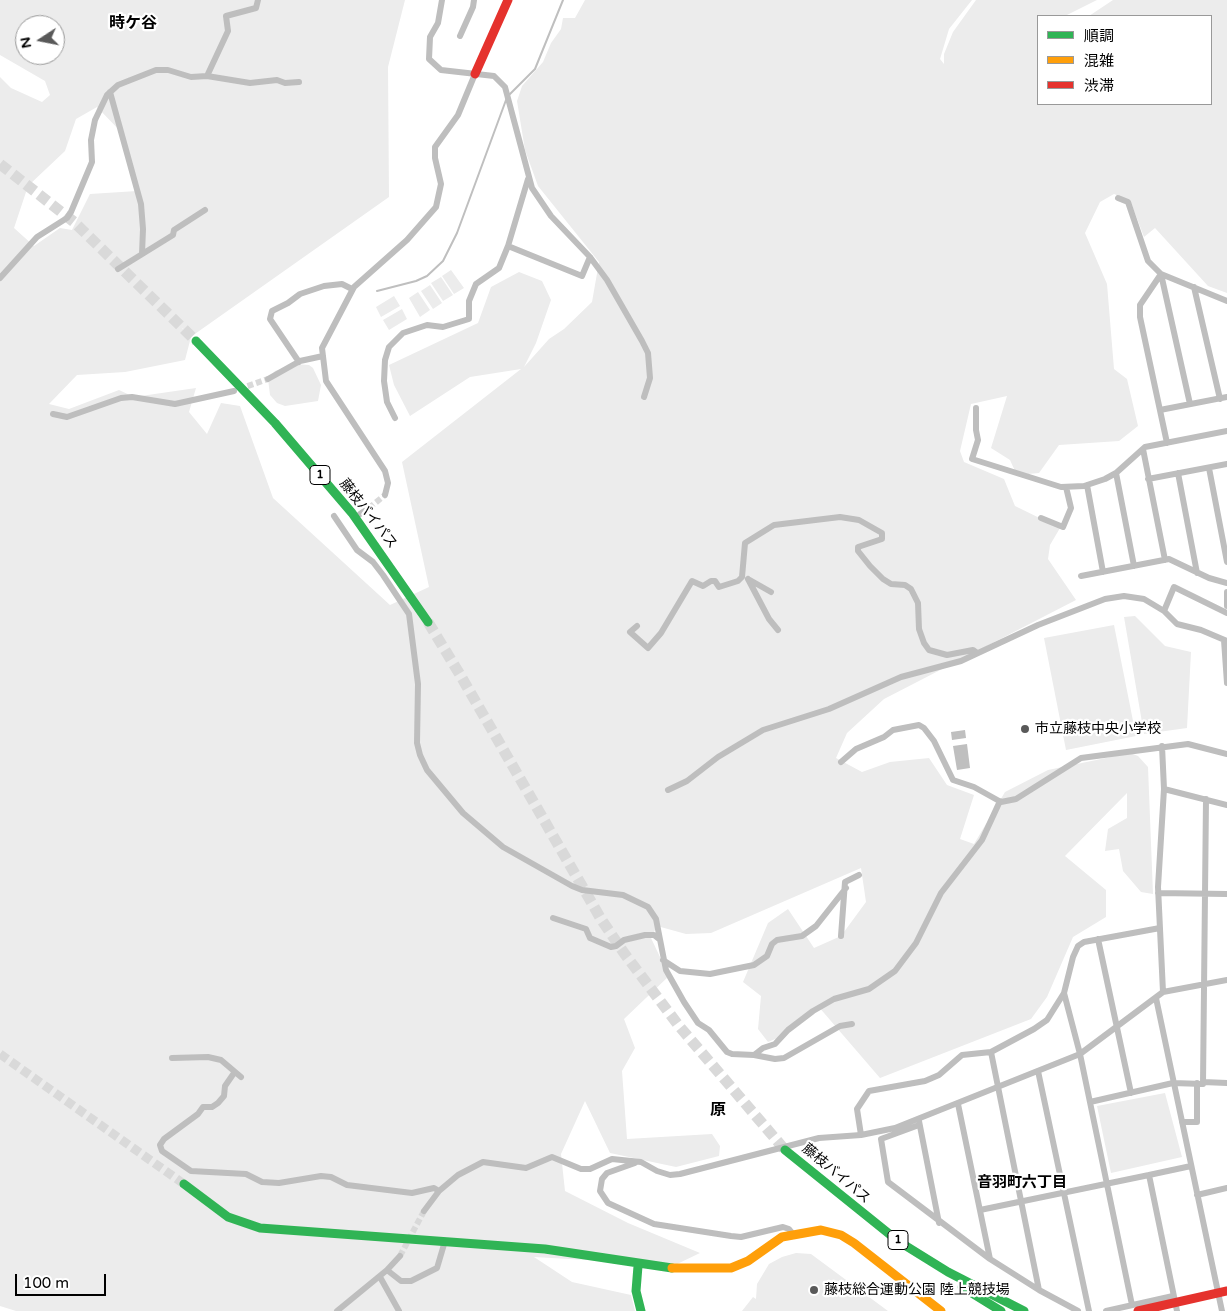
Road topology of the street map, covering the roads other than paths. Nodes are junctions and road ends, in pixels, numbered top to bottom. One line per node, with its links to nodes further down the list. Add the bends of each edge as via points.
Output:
1 (258, 0): 7 (street, via 256,8 226,16 228,31)
2 (442, 0): 6 (street, via 438,23 430,37 429,59 441,70)
3 (474, 0): 5 (street, via 474,7)
4 (508, 0): 6 (main road)
5 (460, 36)
6 (475, 74): 10 (street, via 494,76 505,87); 20 (street, via 458,115 436,147 441,184 436,207 407,240)
7 (207, 76): 8 (street, via 250,83); 9 (street, via 191,77 156,70 118,85)
8 (299, 82)
9 (110, 92): 14 (street, via 141,204); 18 (street, via 94,120 92,162 67,218 38,237)
10 (528, 179): 13 (street); 15 (street, via 551,216)
11 (1118, 198): 17 (street, via 1128,202 1148,261)
12 (205, 210): 14 (street)
13 (508, 246): 15 (street, via 582,276); 33 (street, via 499,268 476,284 469,318 444,327 427,325 403,333 389,347 384,381 387,402)
14 (142, 254): 16 (street)
15 (590, 258): 27 (street, via 607,280 648,353 650,378)
16 (118, 269)
17 (1161, 274): 19 (street); 29 (street); 31 (street, via 1140,305)
18 (0, 278)
19 (1194, 287): 21 (street); 28 (street)
20 (352, 289): 23 (street, via 322,348); 24 (street, via 342,284 324,286 300,294 272,311 270,319)
21 (1227, 301)
22 (196, 341): 62 (main road, 藤枝バイパス / 1, via 275,423 352,513)
23 (323, 356): 24 (street); 44 (street, via 328,386 385,471 388,484)
24 (299, 362): 25 (street)
25 (268, 379)
26 (234, 391): 32 (street, via 175,404 121,398 67,417)
27 (644, 397)
28 (1223, 398): 29 (street)
29 (1190, 404): 31 (street)
30 (976, 408): 43 (street, via 978,440 972,459 1051,486)
31 (1160, 410): 35 (street)
32 (53, 414)
33 (395, 418)
34 (1227, 431): 35 (street)
35 (1166, 443): 36 (street)
36 (1142, 449): 39 (street); 41 (street)
37 (1227, 464): 38 (street)
38 (1209, 468): 40 (street); 50 (street)
39 (1116, 474): 42 (street); 51 (street)
40 (1178, 474): 41 (street); 53 (street)
41 (1148, 479): 49 (street)
42 (1087, 485): 43 (street); 52 (street)
43 (1066, 487): 48 (street, via 1071,508 1063,527)
44 (385, 495)
45 (368, 508): 46 (street)
46 (360, 514)
47 (334, 516): 85 (street, via 346,525 357,550 373,562 409,614 418,684 417,743 427,770 463,813 502,847 572,886 623,895 648,907 656,919)
48 (1040, 518)
49 (1164, 560): 51 (street); 53 (street, via 1169,559)
50 (1227, 562)
51 (1134, 566): 52 (street)
52 (1103, 572): 54 (street)
53 (1198, 573): 56 (street)
54 (1081, 576)
55 (745, 578): 57 (street); 63 (street, via 718,587 715,581 703,586 692,581 661,633 648,648 630,632); 64 (street); 66 (street, via 745,543 774,525 840,517 859,520 882,533 883,537 858,547 858,551 883,579 911,589 918,603 918,630 924,643 938,654 973,650)
56 (1227, 583)
57 (771, 592)
58 (1227, 592): 59 (street)
59 (1227, 606)
60 (1164, 611): 61 (street, via 1174,587); 65 (street, via 1181,626); 66 (street, via 1136,597 1105,599)
61 (1227, 612)
62 (428, 622)
63 (637, 626)
64 (778, 630)
65 (1226, 640): 67 (street)
66 (977, 653): 72 (street, via 951,664 902,677 829,709 763,730 718,757 687,781)
67 (1227, 683)
68 (1162, 746): 69 (street, via 1188,744); 71 (street); 74 (street, via 1081,758 1016,799)
69 (1227, 754)
70 (842, 762): 74 (street, via 856,750 893,730 919,725 934,741 953,780)
71 (1164, 789): 73 (street); 78 (street)
72 (668, 790)
73 (1206, 799): 75 (street); 79 (street)
74 (1000, 801): 96 (street, via 982,840 941,893 916,943 895,971 869,988 834,999 813,1011 775,1044)
75 (1227, 805)
76 (859, 875): 77 (street, via 845,882)
77 (846, 888): 83 (street); 86 (street, via 816,926 802,936 777,940 767,956 754,965 710,974 680,971)
78 (1158, 894): 79 (street); 82 (street)
79 (1205, 894): 80 (street); 88 (street)
80 (1227, 894)
81 (553, 918): 85 (street, via 586,929 590,938 611,947 645,935 654,935)
82 (1160, 928): 84 (street); 89 (street)
83 (841, 936)
84 (1098, 939): 90 (street, via 1078,946); 93 (street)
85 (659, 940): 86 (street)
86 (662, 959): 96 (street, via 698,1023 709,1030 727,1052)
87 (1227, 980): 88 (street)
88 (1204, 984): 89 (street); 102 (street)
89 (1163, 992): 91 (street)
90 (1064, 993): 94 (street, via 1047,1020); 95 (street)
91 (1156, 998): 93 (street); 101 (street)
92 (852, 1024): 96 (street, via 840,1026 784,1058)
93 (1117, 1026): 95 (street); 105 (street)
94 (991, 1052): 104 (street); 110 (street, via 962,1055 939,1075 925,1081 869,1091 857,1109)
95 (1080, 1054): 98 (street); 106 (street)
96 (754, 1055)
97 (172, 1058): 99 (street, via 208,1057 221,1060)
98 (1038, 1071): 104 (street); 118 (street)
99 (234, 1072): 100 (street); 117 (street, via 218,1103 203,1107 164,1139 160,1145 162,1152 191,1171 246,1174 262,1182 279,1183 321,1176 371,1190 412,1193 434,1188)
100 (241, 1077)
101 (1173, 1083): 102 (street); 105 (street); 109 (street)
102 (1200, 1083): 103 (street); 109 (street, via 1197,1122)
103 (1227, 1083)
104 (997, 1087): 107 (street); 120 (street)
105 (1131, 1092): 106 (street)
106 (1090, 1102): 114 (street)
107 (958, 1104): 108 (street); 121 (street)
108 (919, 1122): 110 (street); 123 (street); 123 (street, via 881,1139 888,1182)
109 (1182, 1122): 112 (street)
110 (861, 1135): 111 (street, via 819,1138 680,1174 657,1171)
111 (640, 1162): 117 (street, via 612,1159 590,1169 581,1169 552,1157 526,1168 483,1162 458,1175); 124 (street, via 607,1173 602,1178 600,1191 608,1203 654,1224 740,1237 784,1227)
112 (1191, 1166): 113 (street); 119 (street)
113 (1149, 1175): 114 (street); 133 (street)
114 (1106, 1183): 118 (street); 134 (street)
115 (184, 1184): 125 (main road, via 228,1217 260,1228)
116 (1227, 1188): 119 (street)
117 (439, 1191): 122 (street)
118 (1064, 1192): 120 (street); 142 (street)
119 (1197, 1195): 132 (street)
120 (1021, 1201): 121 (street); 131 (street)
121 (980, 1210): 127 (street)
122 (424, 1211)
123 (939, 1223): 127 (street)
124 (793, 1234): 128 (main road, via 782,1237 748,1261 731,1268); 138 (main road, via 821,1230 840,1235 916,1289)
125 (445, 1241): 128 (main road, via 545,1249); 129 (street, via 437,1268 406,1282)
126 (400, 1256): 129 (street)
127 (990, 1259): 131 (street)
128 (638, 1266): 137 (main road, via 636,1291)
129 (387, 1270): 130 (street)
130 (380, 1277): 135 (street); 136 (street)
131 (1039, 1290): 141 (street)
132 (1223, 1292): 133 (main road); 144 (street)
133 (1175, 1303): 134 (main road)
134 (1137, 1309): 143 (street)
135 (338, 1311)
136 (399, 1311)
137 (641, 1311)
138 (941, 1311)
139 (1001, 1311): 140 (main road, 藤枝バイパス / 1, via 900,1248 785,1150 898,1241 948,1272)
140 (1024, 1311)
141 (1078, 1311)
142 (1088, 1311)
143 (1106, 1311)
144 (1222, 1311)

